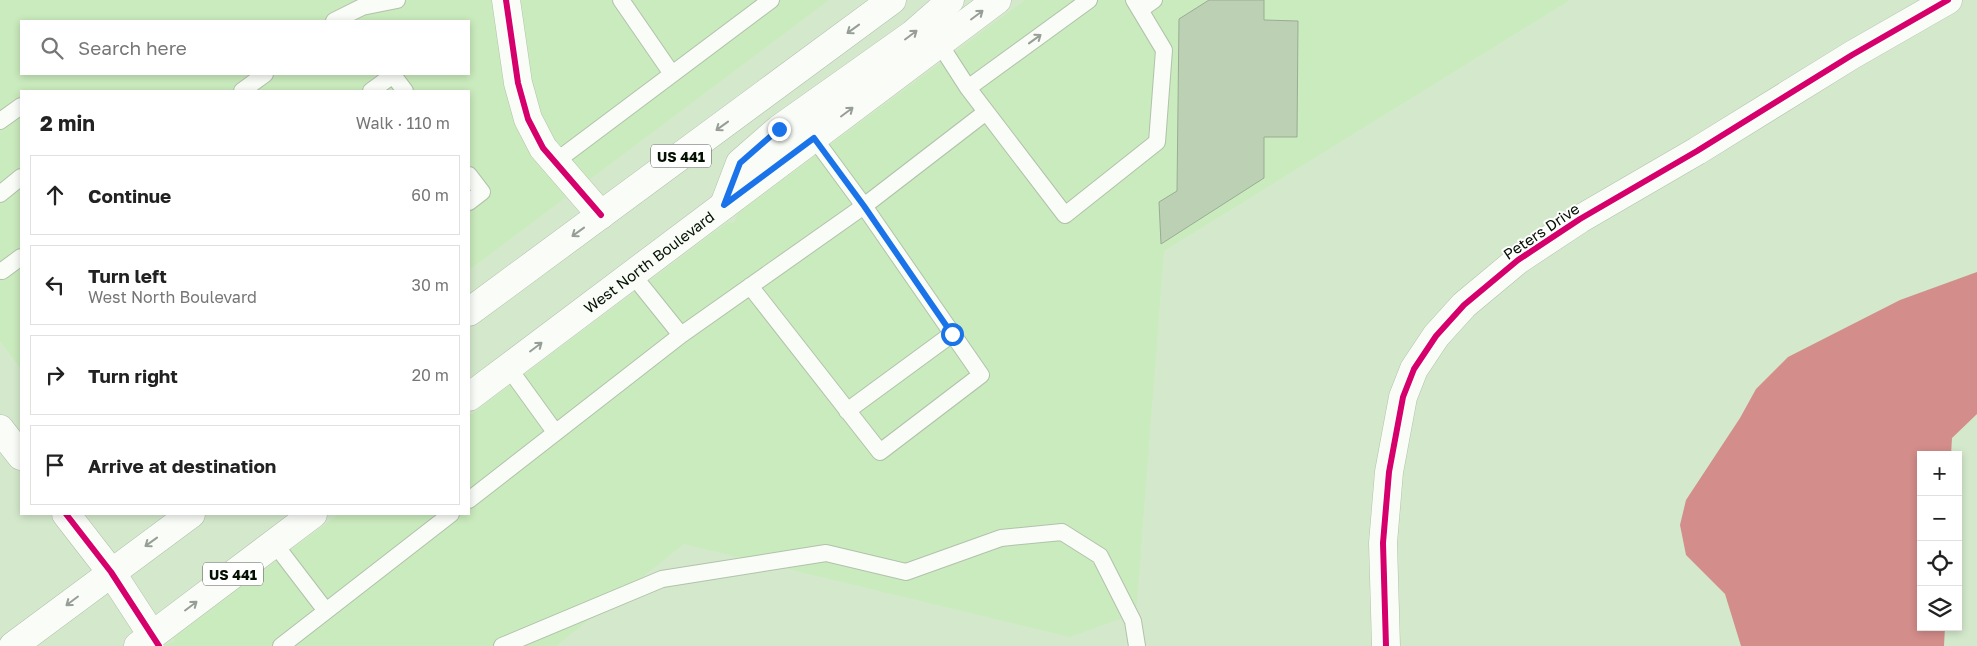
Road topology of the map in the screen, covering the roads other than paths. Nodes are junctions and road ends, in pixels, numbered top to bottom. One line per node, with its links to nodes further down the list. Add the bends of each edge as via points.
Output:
1 (397, 0): 12 (lane, via 362,7)
2 (621, 0): 14 (lane)
3 (771, 0): 14 (lane)
4 (892, 0): 33 (main road, US 441, one-way to 33)
5 (950, 0): 31 (main road, one-way to 5, via 740,163 779,129 913,34)
6 (997, 0): 13 (main road, West North Boulevard, one-way to 6)
7 (1089, 0): 18 (lane, one-way to 7)
8 (1154, 0): 11 (lane)
9 (1948, 0): 60 (main road, Peters Drive, via 1572,224 1518,260 1464,305 1436,336 1414,369 1402,397 1389,472 1383,543)
10 (508, 1): 26 (main road, via 518,82 528,119 543,148)
11 (1137, 5): 23 (lane, via 1164,50 1157,142 1065,215)
12 (336, 20)
13 (939, 43): 18 (lane); 25 (main road, West North Boulevard, one-way to 13)
14 (672, 74): 26 (lane)
15 (264, 75): 19 (lane)
16 (393, 75): 21 (lane)
17 (393, 75): 20 (lane)
18 (968, 88): 23 (lane)
19 (243, 90)
20 (372, 90)
21 (404, 90)
22 (20, 107): 24 (lane)
23 (986, 112): 32 (lane)
24 (0, 121)
25 (814, 138): 31 (main road, West North Boulevard); 32 (lane)
26 (555, 162): 33 (main road)
27 (470, 176): 30 (lane, via 482,192)
28 (20, 179): 29 (lane)
29 (0, 194)
30 (470, 201)
31 (724, 205): 36 (main road, West North Boulevard)
32 (864, 206): 37 (lane); 39 (lane)
33 (601, 215): 38 (main road, US 441, one-way to 38)
34 (20, 258): 35 (lane)
35 (0, 271)
36 (632, 274): 40 (lane); 41 (main road, West North Boulevard, one-way to 36)
37 (750, 286): 40 (lane); 43 (lane)
38 (470, 311)
39 (952, 334): 43 (lane); 43 (lane, via 980,375 880,452)
40 (681, 335): 45 (lane)
41 (508, 367): 42 (main road, West North Boulevard); 45 (lane)
42 (470, 396)
43 (848, 411)
44 (0, 428): 46 (main road)
45 (555, 432): 47 (lane)
46 (20, 455)
47 (470, 499)
48 (67, 515): 53 (main road)
49 (190, 515): 53 (main road, one-way to 53)
50 (312, 515): 52 (main road, US 441)
51 (450, 515): 54 (lane)
52 (274, 543): 54 (lane); 55 (main road, US 441, one-way to 52)
53 (111, 572): 55 (main road); 56 (main road, one-way to 56)
54 (326, 611): 57 (lane)
55 (150, 642)
56 (13, 646)
57 (281, 646)
58 (502, 646): 59 (lane, via 662,579 826,553 906,572 1001,538 1062,532 1100,556 1133,621)
59 (1137, 646)
60 (1386, 646)

